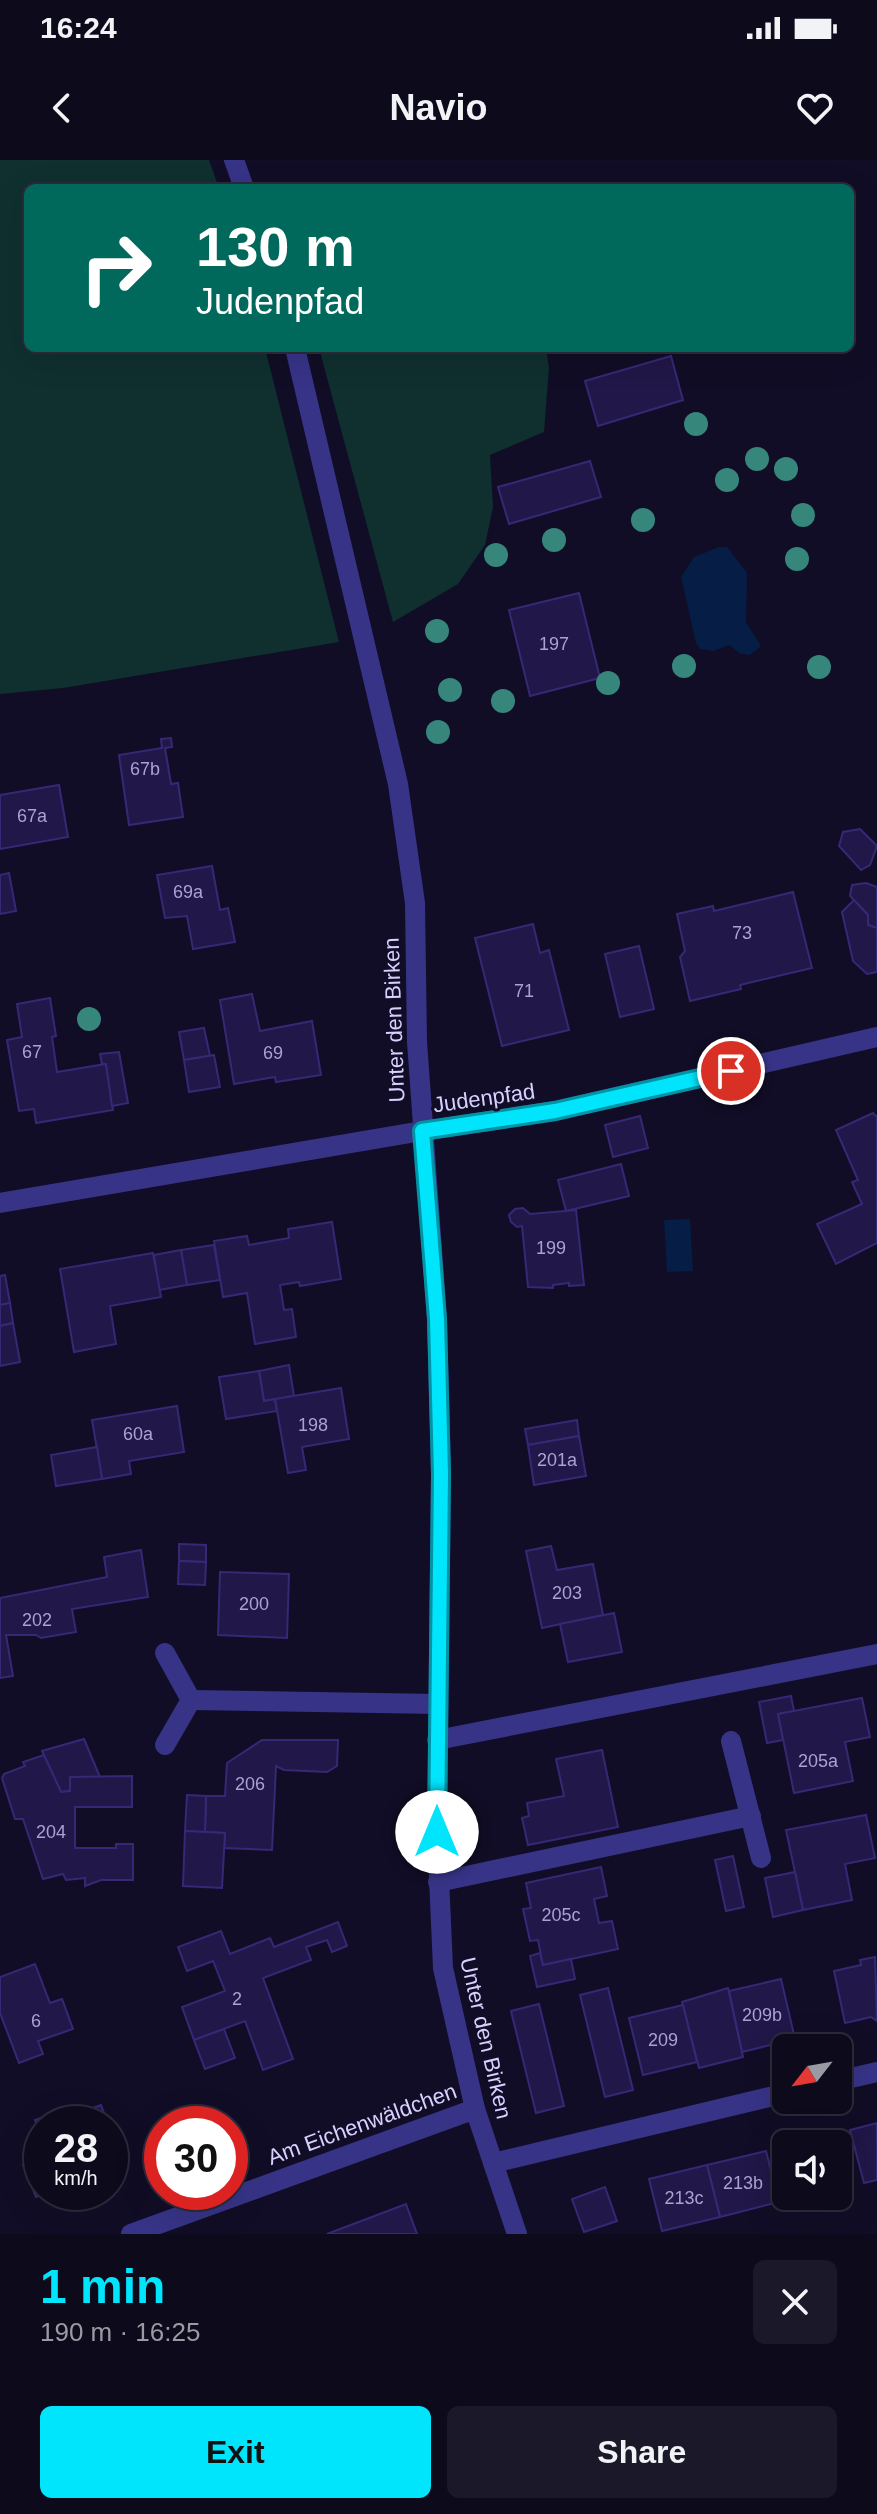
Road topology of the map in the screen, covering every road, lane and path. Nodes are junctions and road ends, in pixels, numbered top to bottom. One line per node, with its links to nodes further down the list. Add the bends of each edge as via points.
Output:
1 (234, 160): 2 (street)
2 (243, 184)
3 (296, 352): 5 (street, Unter den Birken, via 398,784 415,903)
4 (877, 1037): 5 (street, Judenpfad, via 555,1111)
5 (422, 1131): 6 (street, Judenpfad); 10 (street, Unter den Birken, via 437,1319)
6 (0, 1203)
7 (165, 1653): 9 (street)
8 (877, 1654): 11 (street)
9 (191, 1700): 10 (street); 13 (street)
10 (438, 1704): 11 (street, Unter den Birken)
11 (437, 1740): 16 (street, Unter den Birken)
12 (731, 1741): 14 (street)
13 (165, 1745)
14 (751, 1816): 15 (street); 16 (street)
15 (761, 1858)
16 (438, 1882): 20 (street, Unter den Birken, via 443,1968)
17 (877, 2072): 18 (street)
18 (852, 2078)
19 (772, 2096): 21 (street)
20 (475, 2109): 21 (street, Unter den Birken); 22 (street, Am Eichenwäldchen)
21 (493, 2163): 23 (street, Unter den Birken)
22 (131, 2234)
23 (517, 2234)

